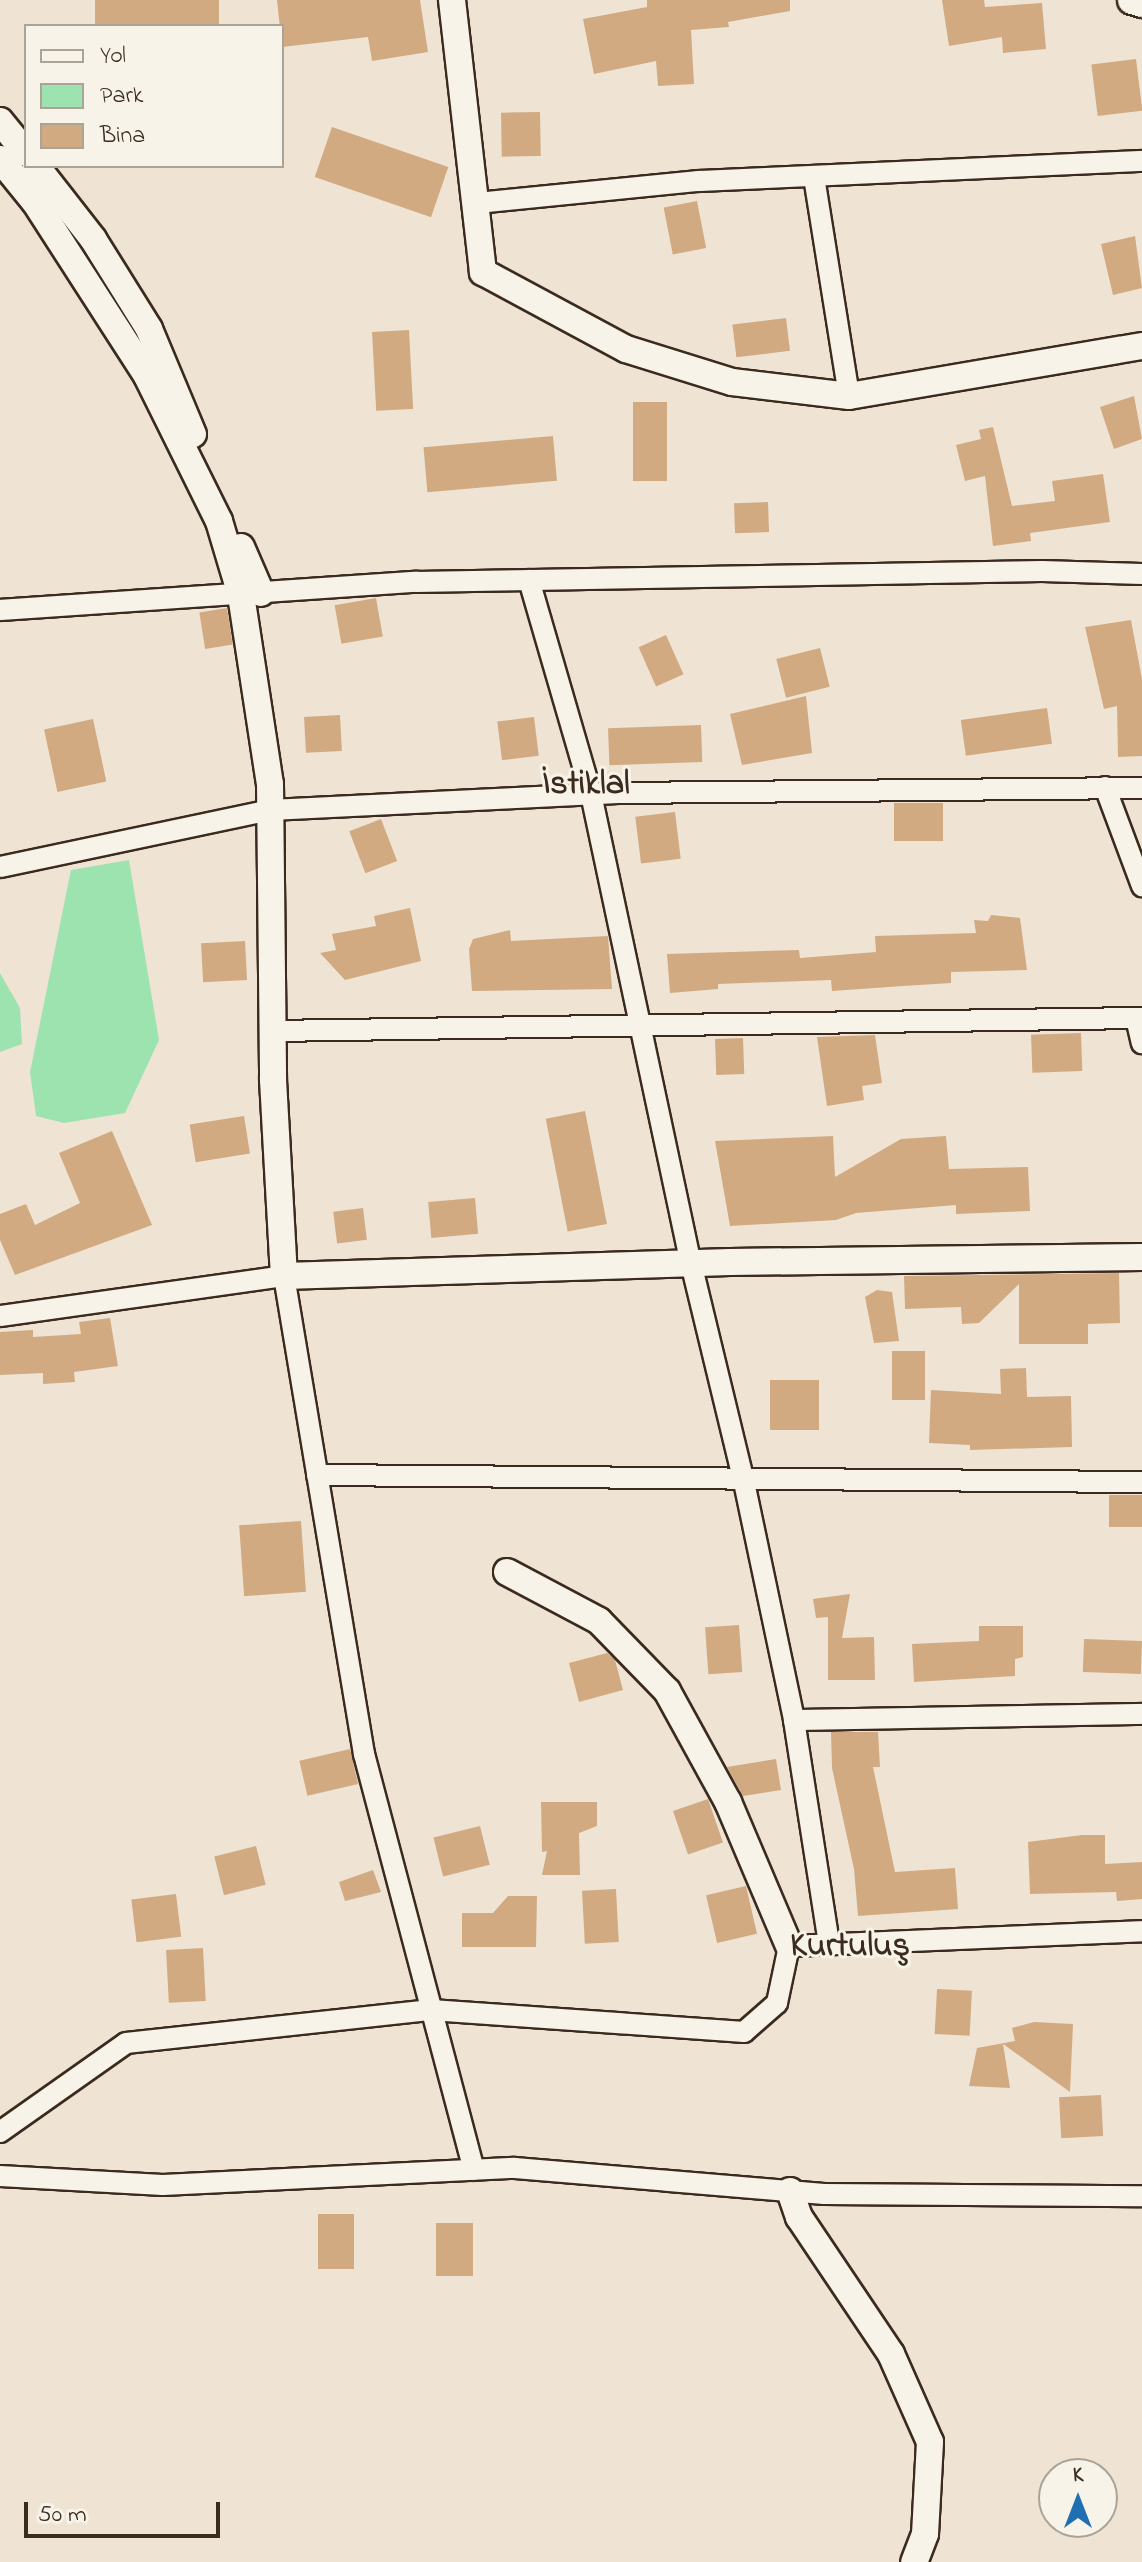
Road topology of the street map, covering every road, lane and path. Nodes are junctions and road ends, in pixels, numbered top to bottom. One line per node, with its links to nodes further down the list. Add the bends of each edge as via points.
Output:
1 (452, 0): 10 (street)
2 (1132, 0): 3 (main road)
3 (1142, 3)
4 (0, 121): 5 (street)
5 (24, 151)
6 (0, 159): 15 (street, via 35,202 147,376)
7 (1142, 161): 9 (street)
8 (38, 168): 15 (street, via 93,239 149,329)
9 (814, 177): 10 (street, via 699,181); 12 (street)
10 (477, 203): 12 (street, via 483,272 626,349 732,382)
11 (1142, 346): 12 (street)
12 (849, 396)
13 (1142, 574): 14 (street)
14 (529, 580): 15 (street); 19 (street)
15 (251, 594): 16 (street); 20 (street)
16 (0, 610)
17 (1105, 787): 18 (street); 19 (street); 22 (street)
18 (1142, 788)
19 (591, 794): 20 (street); 24 (street)
20 (270, 810): 21 (street); 25 (street)
21 (0, 867)
22 (1142, 886)
23 (1139, 1018): 24 (street); 26 (street)
24 (641, 1025): 25 (street); 28 (street)
25 (272, 1031): 29 (street)
26 (1142, 1043)
27 (1142, 1257): 28 (street)
28 (691, 1263): 29 (street); 32 (street)
29 (284, 1276): 30 (street); 31 (street)
30 (0, 1316)
31 (317, 1475): 32 (street); 40 (street, via 364,1754)
32 (744, 1482): 33 (street); 36 (street)
33 (1142, 1482)
34 (507, 1572): 39 (street, via 599,1621 667,1691 728,1802)
35 (1142, 1714): 36 (street)
36 (794, 1720): 38 (street)
37 (1142, 1931): 38 (street)
38 (829, 1944): 39 (street)
39 (789, 1946): 40 (street, via 777,2003 744,2032)
40 (431, 2010): 41 (street, via 126,2043); 42 (street)
41 (0, 2132)
42 (474, 2170): 43 (street, via 163,2185); 44 (street, via 515,2168)
43 (0, 2176)
44 (790, 2191): 45 (street); 46 (street, via 799,2217 891,2354 930,2442 925,2534)
45 (1142, 2196)
46 (914, 2562)

